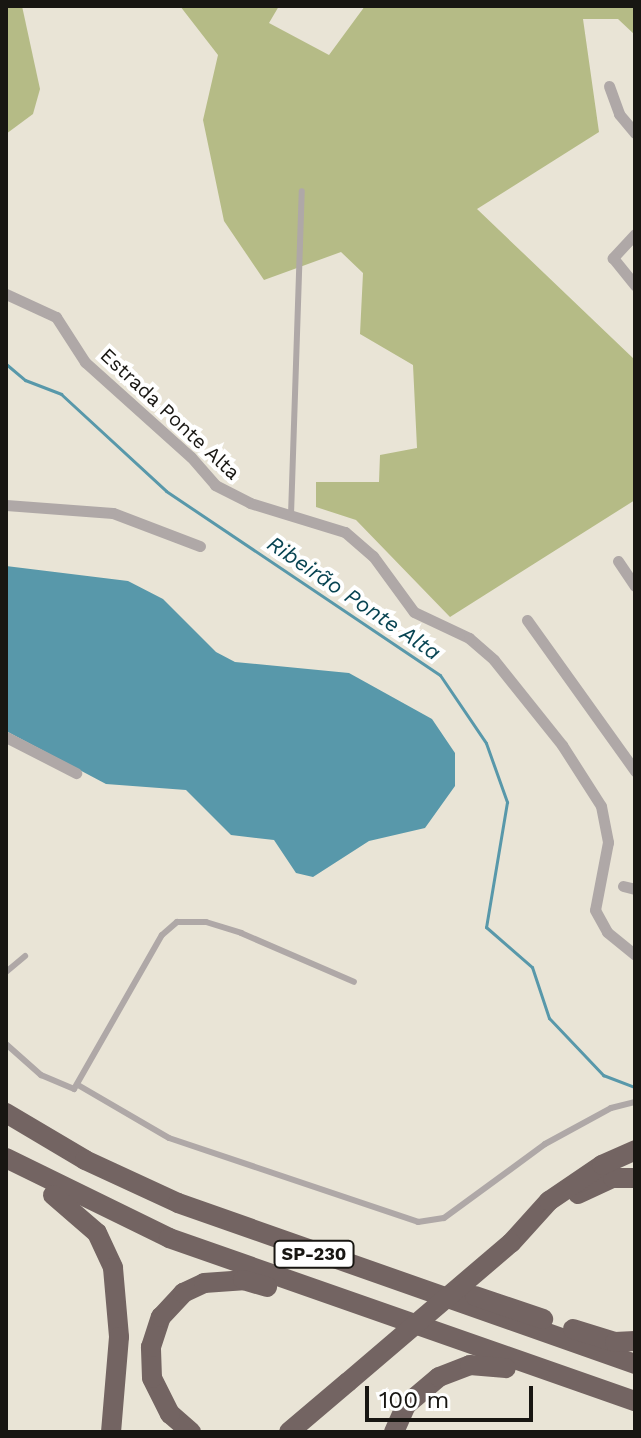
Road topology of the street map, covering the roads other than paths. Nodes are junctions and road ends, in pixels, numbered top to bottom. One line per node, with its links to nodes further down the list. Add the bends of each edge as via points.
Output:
1 (609, 86): 2 (street, via 619,114)
2 (635, 133)
3 (302, 191): 8 (lane)
4 (635, 234): 5 (street, via 615,252 615,266)
5 (635, 285)
6 (6, 294): 8 (street, Estrada Ponte Alta, via 56,317 93,371 191,457 215,485)
7 (6, 505): 9 (street, via 113,513)
8 (291, 515): 16 (street, Estrada Ponte Alta, via 328,524 358,541 403,601 483,649 540,715 592,790 606,822 608,842 595,910 607,932)
9 (200, 546)
10 (618, 561): 11 (street)
11 (635, 586)
12 (527, 620): 14 (street)
13 (6, 737): 15 (street)
14 (635, 771)
15 (76, 773)
16 (635, 955)
17 (25, 956): 18 (lane)
18 (6, 972)
19 (354, 982): 21 (lane, via 241,933 206,922 177,922 162,935)
20 (6, 1044): 21 (lane, via 55,1085 66,1090)
21 (78, 1085): 22 (lane, via 169,1138 418,1222 444,1218 545,1144 611,1108)
22 (635, 1102)
23 (9, 1114): 28 (highway, SP-230, via 129,1184)
24 (635, 1150): 27 (highway, via 571,1185)
25 (14, 1164): 29 (highway, SP-230, via 169,1238); 35 (highway, via 81,1216 97,1233 113,1268 119,1307)
26 (635, 1178): 27 (highway, via 593,1185)
27 (517, 1238): 34 (highway, bridge)
28 (402, 1284): 30 (highway, via 442,1286 615,1342); 31 (highway, SP-230)
29 (411, 1326): 32 (highway, SP-230); 36 (highway, via 243,1280 204,1283 167,1306 151,1347 156,1392)
30 (635, 1341)
31 (635, 1364)
32 (635, 1401)
33 (635, 1409): 37 (highway, via 484,1363 455,1368 418,1393)
34 (290, 1431)
35 (111, 1432)
36 (191, 1432)
37 (394, 1432)

